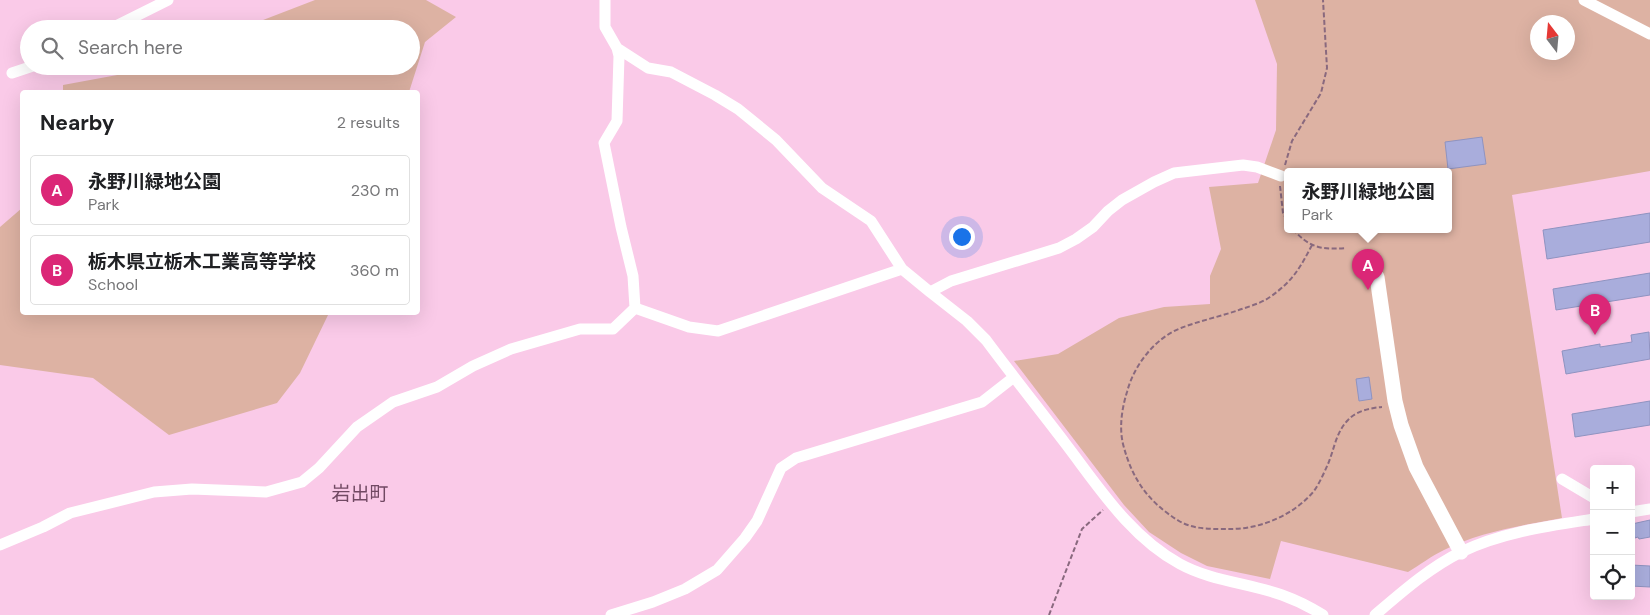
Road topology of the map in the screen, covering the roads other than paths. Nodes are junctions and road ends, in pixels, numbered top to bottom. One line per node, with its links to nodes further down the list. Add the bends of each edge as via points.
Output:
1 (168, 0): 4 (street)
2 (605, 0): 6 (street, via 605,27)
3 (1584, 0): 5 (street)
4 (128, 20)
5 (1650, 34)
6 (617, 48): 10 (street, via 648,68 671,72 738,109 776,140 822,188 871,221); 13 (street, via 617,122 604,143 633,276)
7 (20, 70): 8 (street)
8 (12, 73)
9 (1281, 176): 12 (street, via 1243,165 1174,174 1122,200 1093,227 1059,248 951,281)
10 (902, 269): 12 (street); 13 (street, via 718,331 689,327)
11 (1377, 277): 21 (street, via 1401,425 1416,467)
12 (930, 292): 14 (street, via 986,340)
13 (636, 308): 20 (street, via 613,329 580,329 511,349 437,387 393,402 357,427 302,482 266,492 192,489 154,492 70,513)
14 (1014, 377): 22 (street, via 982,402 796,458 781,468 757,520 717,570 685,589); 23 (street, via 1133,529 1156,548 1180,564 1209,576 1282,595)
15 (1562, 479): 16 (street)
16 (1590, 496)
17 (1650, 510): 18 (street)
18 (1635, 512)
19 (1590, 519): 21 (street, via 1506,536)
20 (0, 545)
21 (1461, 552): 24 (street, via 1418,578)
22 (611, 615)
23 (1323, 615)
24 (1375, 615)

